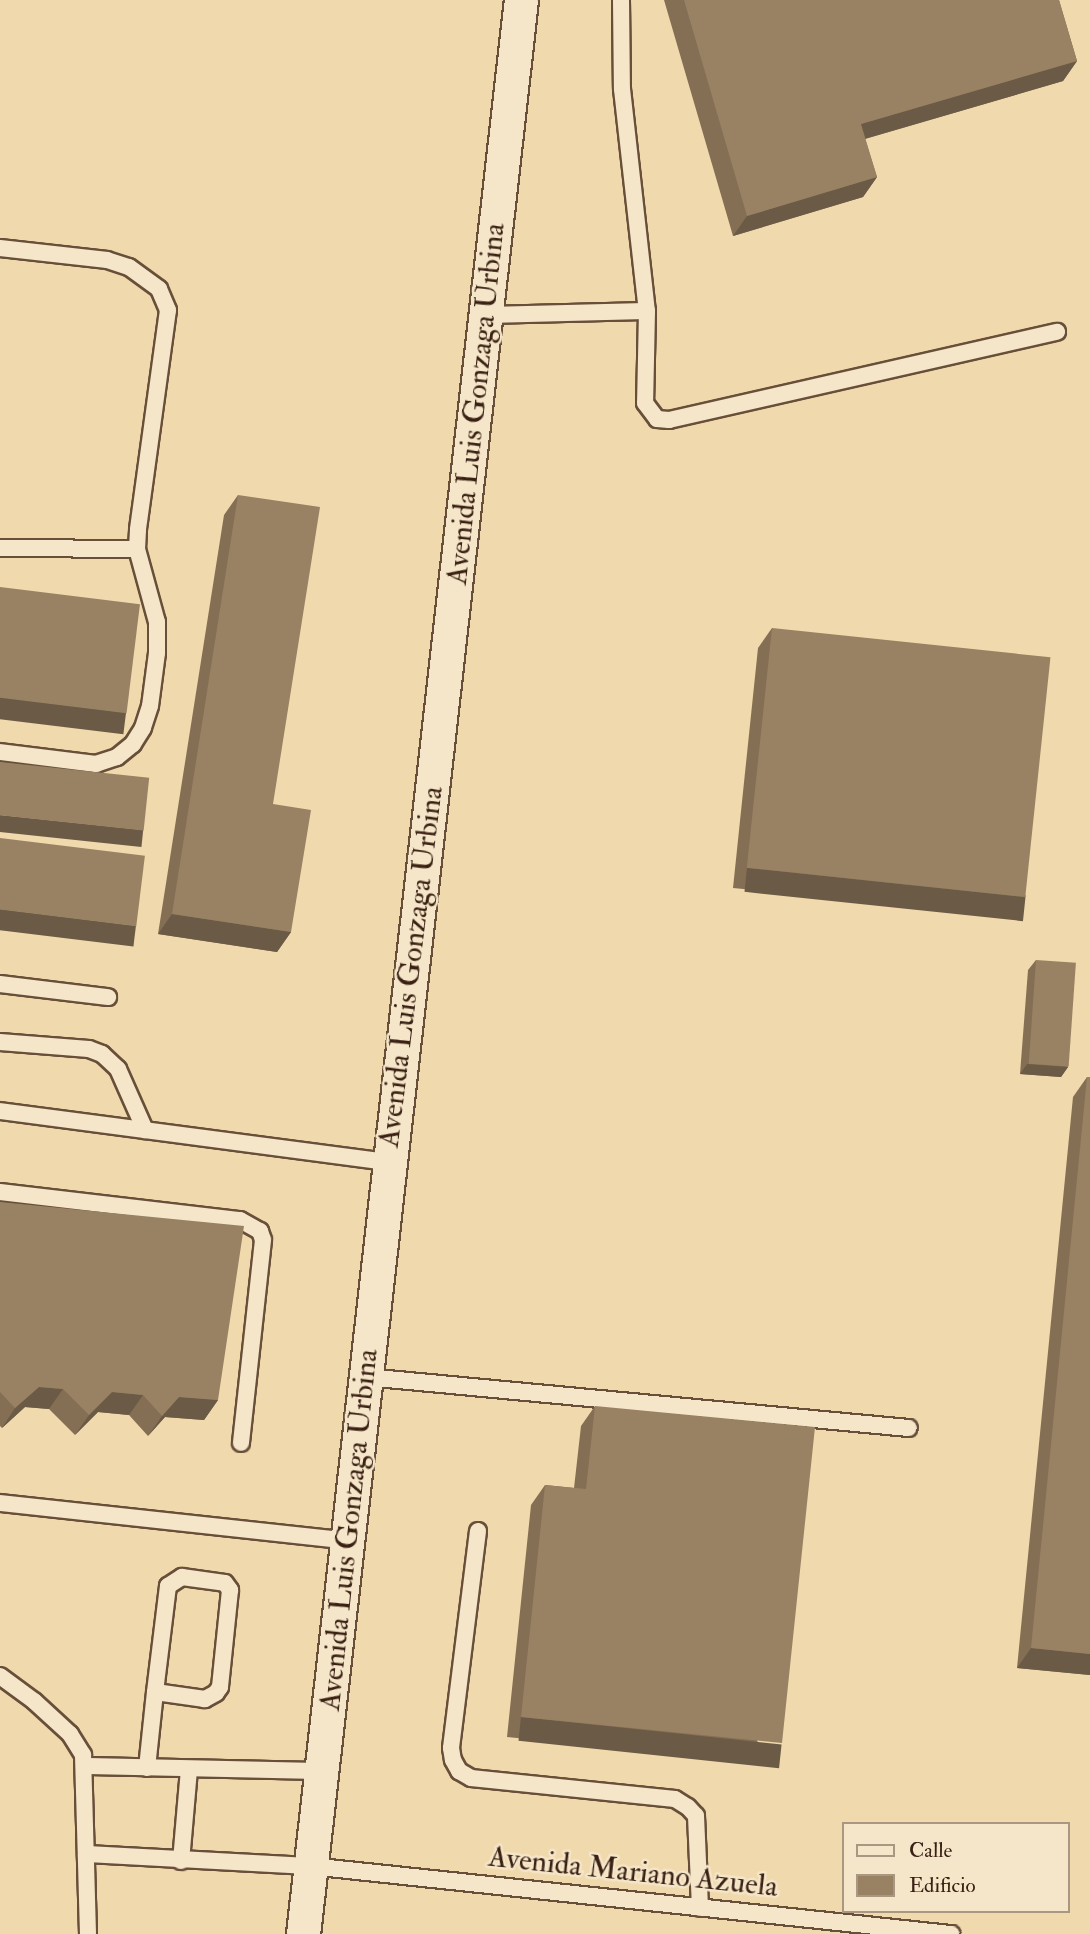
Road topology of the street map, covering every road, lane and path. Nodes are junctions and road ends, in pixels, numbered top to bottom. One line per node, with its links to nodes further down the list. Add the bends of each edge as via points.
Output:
1 (521, 0): 5 (street, Avenida Luis Gonzaga Urbina)
2 (621, 0): 4 (lane, via 622,89)
3 (0, 248): 8 (lane, via 107,260 137,271 159,289 169,310)
4 (647, 312): 5 (lane); 6 (lane, via 645,403 657,419 669,421)
5 (486, 315): 15 (street, Avenida Luis Gonzaga Urbina)
6 (1057, 332)
7 (0, 548): 8 (lane)
8 (137, 549): 9 (lane, via 157,622 157,653 150,706 133,744 117,757 96,764)
9 (0, 752)
10 (0, 984): 11 (lane)
11 (108, 997)
12 (0, 1042): 14 (lane, via 102,1054 118,1069)
13 (0, 1111): 14 (lane)
14 (145, 1130): 15 (lane)
15 (389, 1162): 17 (street, Avenida Luis Gonzaga Urbina)
16 (0, 1192): 19 (lane, via 240,1220 260,1231 263,1240)
17 (366, 1377): 18 (lane); 22 (street, Avenida Luis Gonzaga Urbina)
18 (909, 1428)
19 (241, 1443)
20 (0, 1503): 22 (lane)
21 (478, 1531): 32 (lane, via 451,1748 459,1771 471,1778 675,1799 696,1816)
22 (347, 1541): 28 (street, Avenida Luis Gonzaga Urbina)
23 (0, 1676): 25 (lane, via 71,1734)
24 (155, 1692): 24 (lane, via 205,1699 220,1687 230,1590 225,1583 182,1577 168,1586); 26 (lane)
25 (85, 1766): 26 (lane); 29 (lane)
26 (147, 1768): 27 (lane)
27 (189, 1769): 28 (lane); 30 (lane)
28 (322, 1771): 31 (street, Avenida Luis Gonzaga Urbina)
29 (86, 1854): 30 (lane, Avenida Mariano Azuela); 34 (lane)
30 (181, 1861): 31 (lane, Avenida Mariano Azuela)
31 (310, 1866): 32 (lane, Avenida Mariano Azuela); 35 (street, Avenida Luis Gonzaga Urbina)
32 (700, 1908): 33 (lane, Avenida Mariano Azuela)
33 (878, 1930): 36 (lane, Avenida Mariano Azuela)
34 (88, 1934)
35 (303, 1934)
36 (951, 1934)

